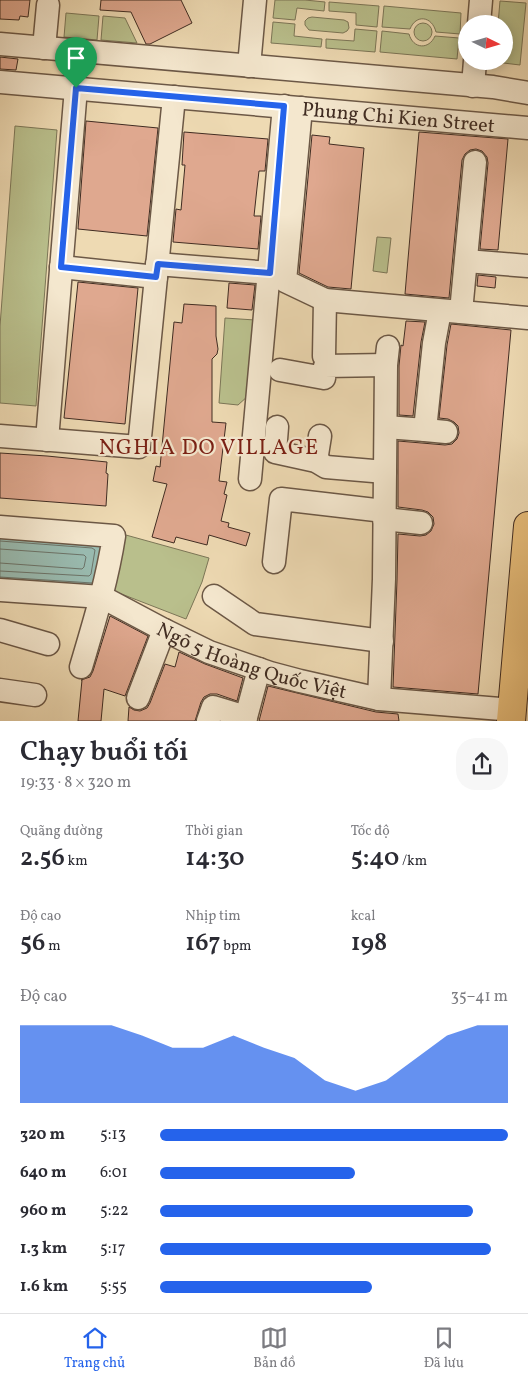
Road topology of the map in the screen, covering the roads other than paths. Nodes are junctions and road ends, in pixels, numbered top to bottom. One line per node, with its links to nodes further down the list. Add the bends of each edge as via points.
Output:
1 (255, 0): 7 (street)
2 (481, 0): 4 (street)
3 (48, 5): 6 (street)
4 (480, 15)
5 (0, 44): 6 (street)
6 (44, 48): 7 (street)
7 (249, 66): 10 (street)
8 (475, 70): 10 (street)
9 (0, 82): 11 (street, Phung Chi Kien Street)
10 (473, 86): 12 (street)
11 (76, 88): 13 (street, Phung Chi Kien Street); 19 (street)
12 (528, 93)
13 (174, 97): 14 (street, Phung Chi Kien Street); 20 (street)
14 (293, 107): 15 (street, Phung Chi Kien Street); 21 (street)
15 (528, 128)
16 (475, 162): 17 (street)
17 (466, 261): 18 (street); 23 (street)
18 (528, 266)
19 (61, 267): 20 (street); 31 (street)
20 (157, 270): 21 (street); 31 (street, via 139,447)
21 (278, 277): 22 (street); 34 (street)
22 (325, 300): 23 (street); 25 (street)
23 (450, 311): 24 (street); 28 (street, via 434,343 435,431)
24 (528, 318)
25 (324, 361): 26 (street, via 324,378); 28 (street, via 387,356)
26 (280, 370)
27 (277, 427): 32 (street, via 275,452 282,461)
28 (386, 427): 33 (street)
29 (0, 436): 31 (street)
30 (320, 436): 32 (street)
31 (47, 440)
32 (316, 461): 33 (street, via 326,467)
33 (385, 472): 35 (street)
34 (250, 479)
35 (384, 515): 36 (street); 39 (street, via 281,499); 45 (street)
36 (421, 523)
37 (528, 526): 53 (main road)
38 (0, 527): 42 (street, via 114,536)
39 (274, 562)
40 (214, 596): 45 (street, via 255,624)
41 (1, 597): 42 (street, Ngõ 5 Hoàng Quốc Việt)
42 (102, 597): 44 (street, Ngõ 5 Hoàng Quốc Việt); 47 (street)
43 (0, 630): 46 (street)
44 (164, 630): 48 (street, Ngõ 5 Hoàng Quốc Việt, via 209,652); 51 (street)
45 (382, 641): 52 (street)
46 (48, 644)
47 (81, 667)
48 (259, 669): 52 (street, Ngõ 5 Hoàng Quốc Việt); 54 (street)
49 (0, 690): 50 (street)
50 (35, 695)
51 (138, 698)
52 (379, 699): 53 (street, Ngõ 5 Hoàng Quốc Việt)
53 (511, 715)
54 (246, 719): 55 (street, via 213,708)
55 (208, 720)

